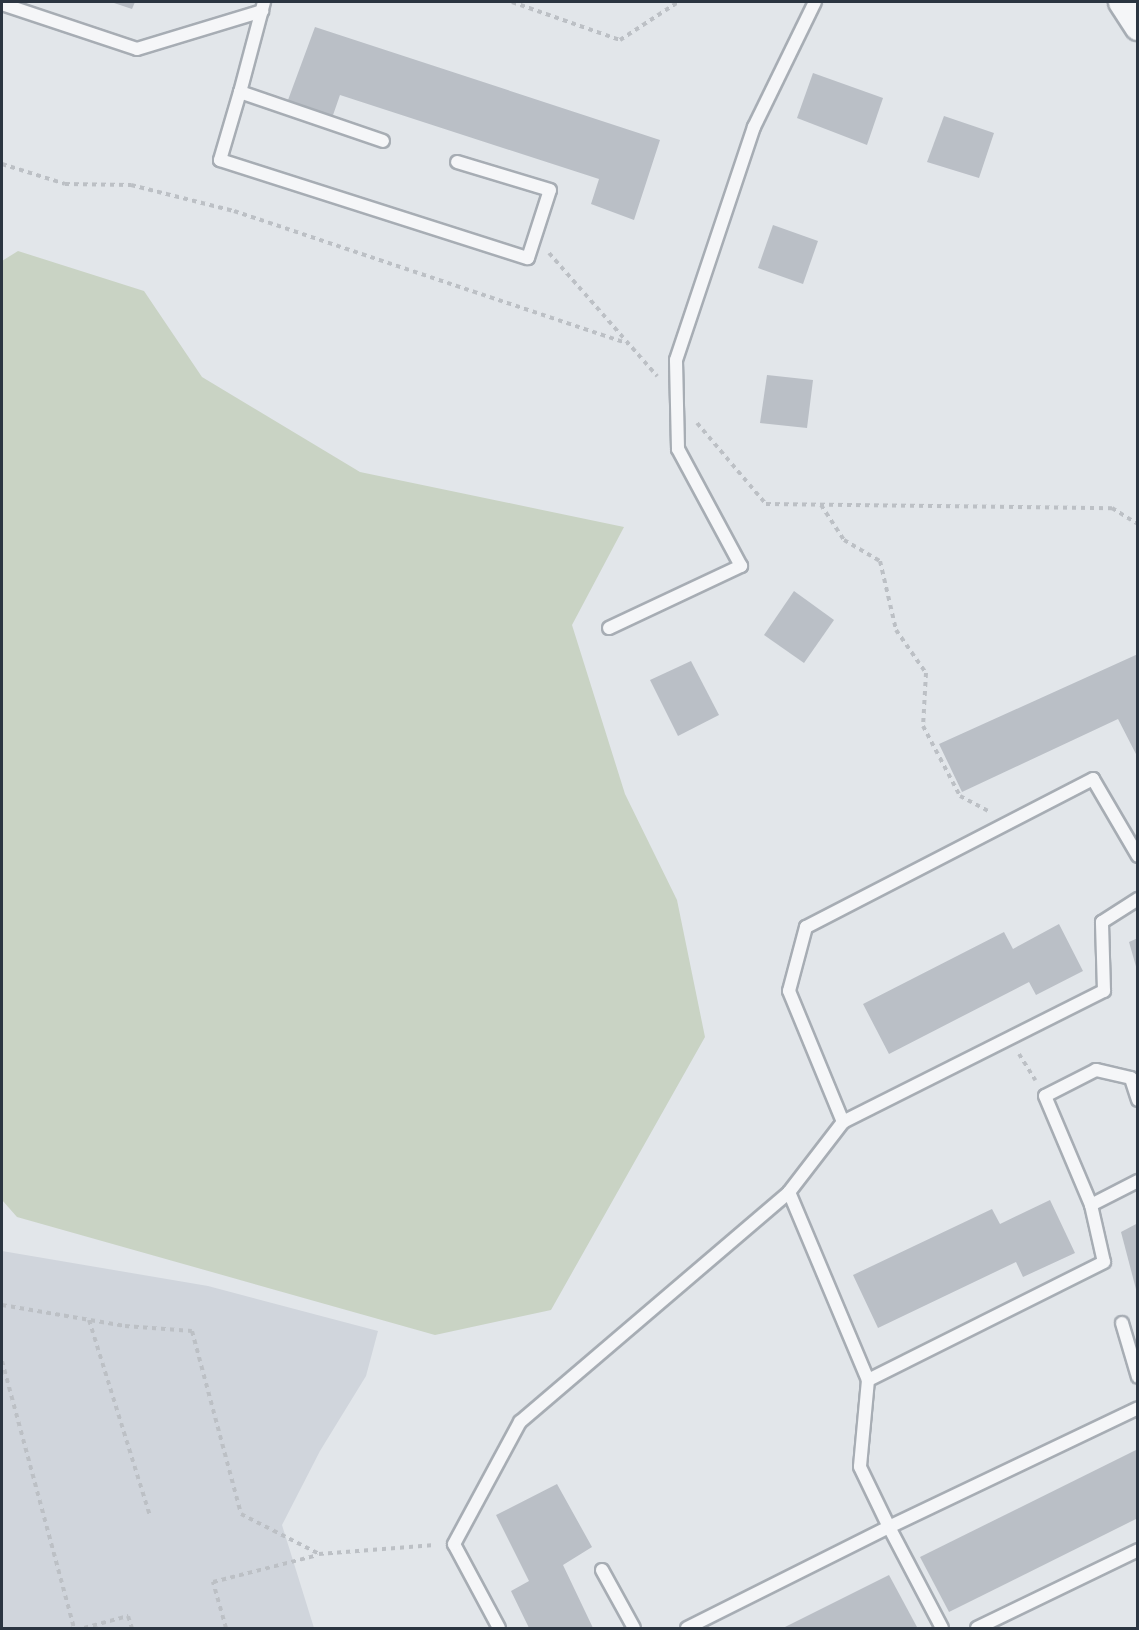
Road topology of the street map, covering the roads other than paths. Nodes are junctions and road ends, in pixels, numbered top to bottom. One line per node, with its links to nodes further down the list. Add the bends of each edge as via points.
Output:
1 (815, 2): 9 (lane, via 754,127 676,360 678,449 741,566)
2 (1122, 2): 5 (street)
3 (2, 4): 4 (lane, via 137,49)
4 (263, 6): 6 (lane)
5 (1137, 27)
6 (240, 92): 7 (lane); 8 (lane, via 220,160 528,258 550,190)
7 (383, 141)
8 (458, 162)
9 (609, 628)
10 (1137, 856): 13 (lane, via 1094,779 806,927 789,990)
11 (1137, 900): 13 (lane, via 1102,922 1104,991)
12 (1137, 1101): 16 (lane, via 1131,1078 1096,1070 1045,1096)
13 (843, 1122): 15 (lane)
14 (1137, 1181): 16 (lane)
15 (789, 1192): 19 (lane); 24 (lane, via 520,1422 454,1544)
16 (1091, 1205): 19 (lane, via 1104,1262)
17 (1122, 1323): 18 (lane)
18 (1137, 1377)
19 (868, 1380): 21 (lane, via 860,1467)
20 (1137, 1408): 21 (lane)
21 (889, 1527): 26 (lane); 27 (lane)
22 (1137, 1550): 28 (lane)
23 (602, 1570): 25 (lane)
24 (499, 1629)
25 (634, 1629)
26 (687, 1629)
27 (942, 1629)
28 (977, 1629)

